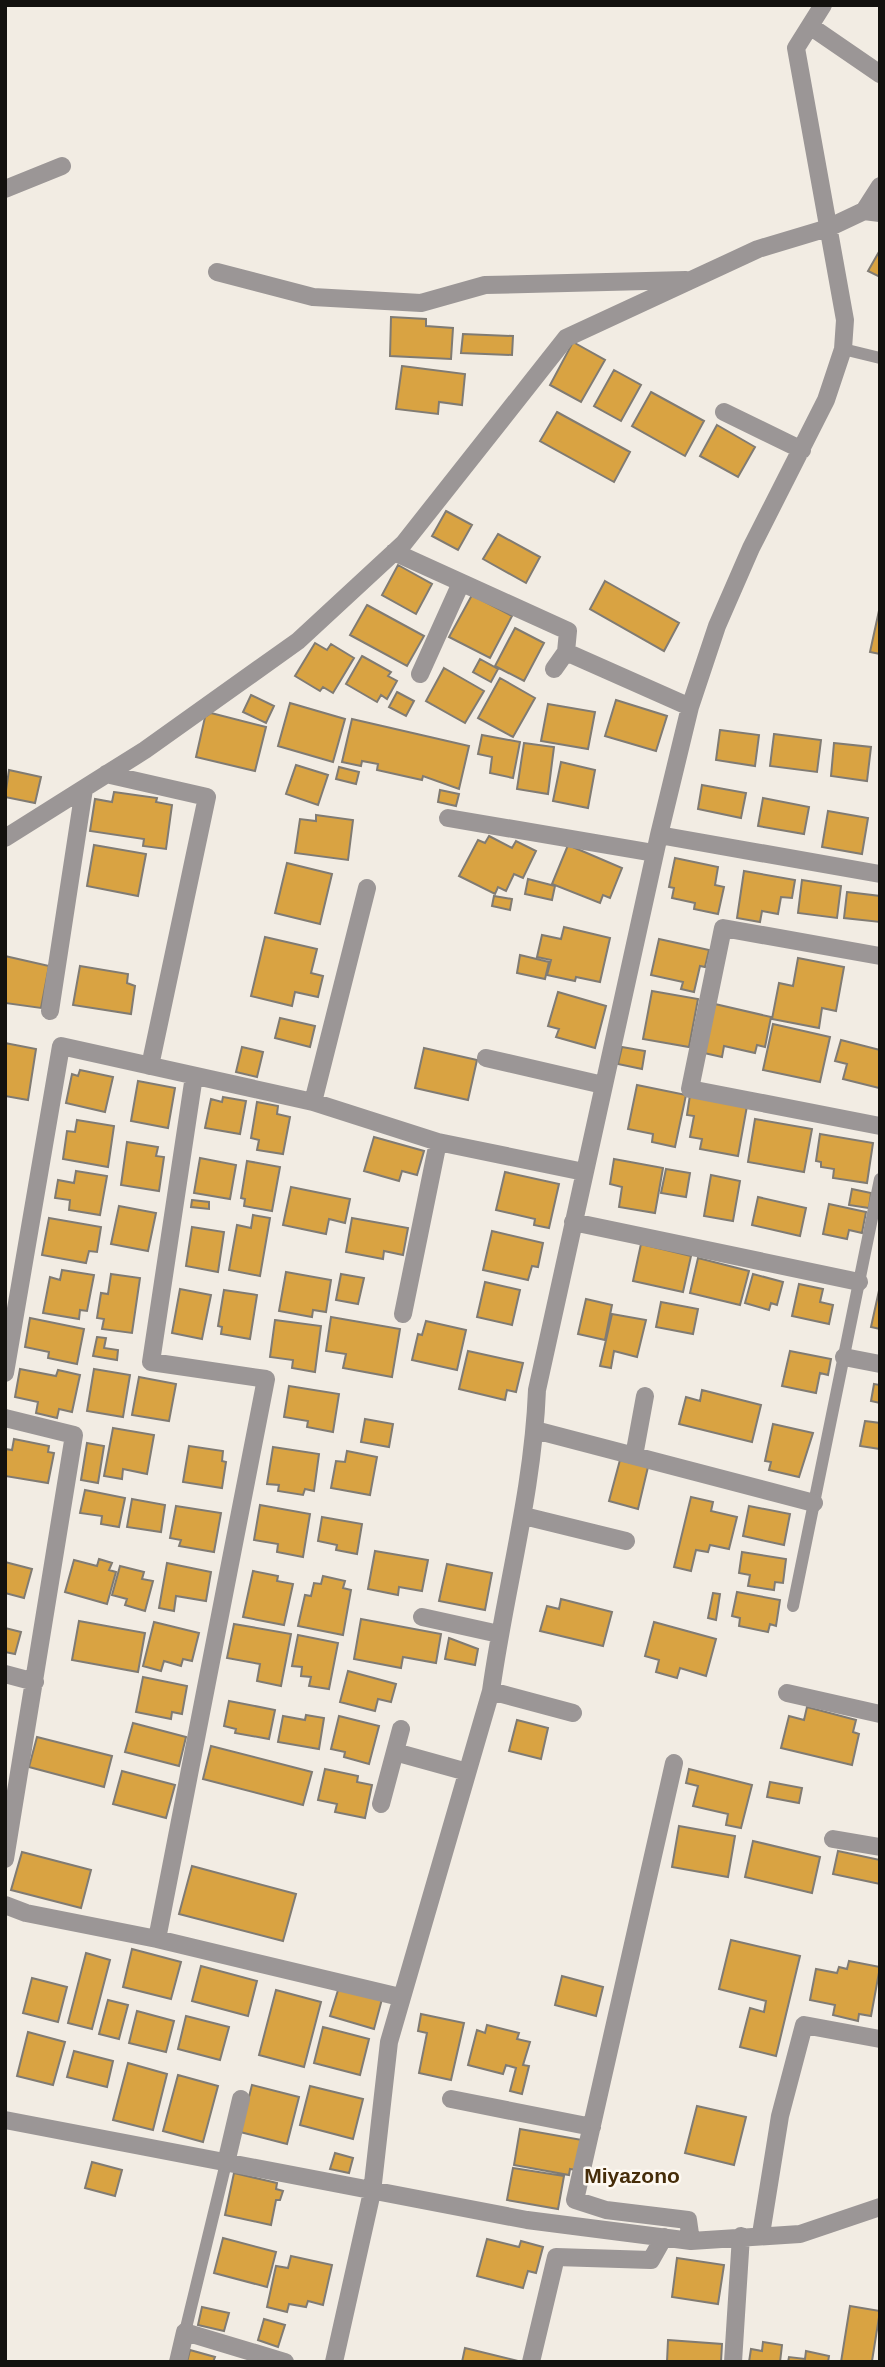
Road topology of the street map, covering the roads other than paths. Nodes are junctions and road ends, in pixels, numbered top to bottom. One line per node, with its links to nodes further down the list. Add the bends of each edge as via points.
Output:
1 (823, 5): 2 (street)
2 (810, 26): 3 (street); 8 (street, via 796,48)
3 (880, 74)
4 (62, 166): 6 (street)
5 (880, 186): 7 (street)
6 (5, 189)
7 (872, 212): 8 (street)
8 (828, 228): 10 (street, via 758,249); 11 (street, via 845,320)
9 (217, 272): 10 (street, via 313,297 421,303 485,285)
10 (692, 280): 15 (street, via 566,338)
11 (844, 349): 12 (lane); 14 (street)
12 (880, 358)
13 (724, 412): 14 (street)
14 (802, 450): 20 (street, via 717,626)
15 (394, 552): 16 (street); 21 (street, via 298,641)
16 (461, 583): 17 (street, via 568,631); 19 (street)
17 (566, 652): 18 (street); 20 (street)
18 (554, 670)
19 (420, 674)
20 (690, 707): 24 (street)
21 (106, 774): 22 (street); 32 (street, via 206,797)
22 (84, 789): 25 (street); 30 (street)
23 (448, 818): 26 (street)
24 (659, 835): 26 (street); 27 (street)
25 (5, 838)
26 (654, 853): 34 (street)
27 (880, 874)
28 (367, 888): 35 (street)
29 (880, 956): 36 (street, via 723,928 690,1089)
30 (50, 1011)
31 (486, 1058): 34 (street)
32 (150, 1066): 33 (street); 45 (street, via 61,1046)
33 (194, 1076): 35 (street); 71 (street, via 151,1362 266,1379)
34 (603, 1085): 38 (street)
35 (313, 1102): 37 (street)
36 (880, 1126)
37 (438, 1142): 38 (street); 42 (street)
38 (584, 1172): 40 (street)
39 (880, 1179): 41 (lane)
40 (573, 1222): 41 (street); 48 (street, via 537,1390)
41 (859, 1282): 43 (lane)
42 (403, 1314)
43 (844, 1357): 44 (street); 50 (lane)
44 (880, 1364)
45 (5, 1373)
46 (645, 1396): 49 (street)
47 (5, 1418): 57 (street, via 74,1435)
48 (536, 1430): 49 (street); 51 (street)
49 (634, 1456): 50 (street)
50 (814, 1503): 53 (lane)
51 (524, 1516): 52 (street); 55 (street)
52 (626, 1541)
53 (793, 1606)
54 (422, 1617): 55 (street)
55 (499, 1634): 58 (street)
56 (5, 1674): 57 (street)
57 (35, 1682): 69 (street)
58 (491, 1691): 60 (street); 65 (street)
59 (787, 1693): 61 (street)
60 (573, 1713)
61 (880, 1714)
62 (401, 1729): 63 (street)
63 (395, 1752): 65 (street); 66 (street)
64 (674, 1763): 77 (street)
65 (467, 1772): 72 (street)
66 (381, 1804)
67 (833, 1839): 68 (street)
68 (880, 1847)
69 (5, 1859)
70 (5, 1905): 71 (street)
71 (157, 1939): 72 (street)
72 (400, 1997): 79 (street, via 388,2042)
73 (880, 2039): 81 (street, via 803,2025 780,2116)
74 (241, 2099): 78 (street)
75 (451, 2099): 77 (street)
76 (5, 2120): 78 (street)
77 (592, 2127): 84 (street, via 575,2200 606,2210 688,2220)
78 (226, 2163): 79 (street); 85 (lane)
79 (372, 2192): 83 (street, via 527,2220); 88 (street)
80 (880, 2207): 81 (street, via 800,2234)
81 (761, 2234): 82 (street)
82 (741, 2236): 84 (street); 90 (street)
83 (664, 2237): 84 (street); 89 (street, via 651,2260 556,2257)
84 (691, 2241)
85 (185, 2332): 86 (street); 87 (street)
86 (178, 2362)
87 (285, 2362)
88 (334, 2362)
89 (531, 2362)
90 (733, 2362)

